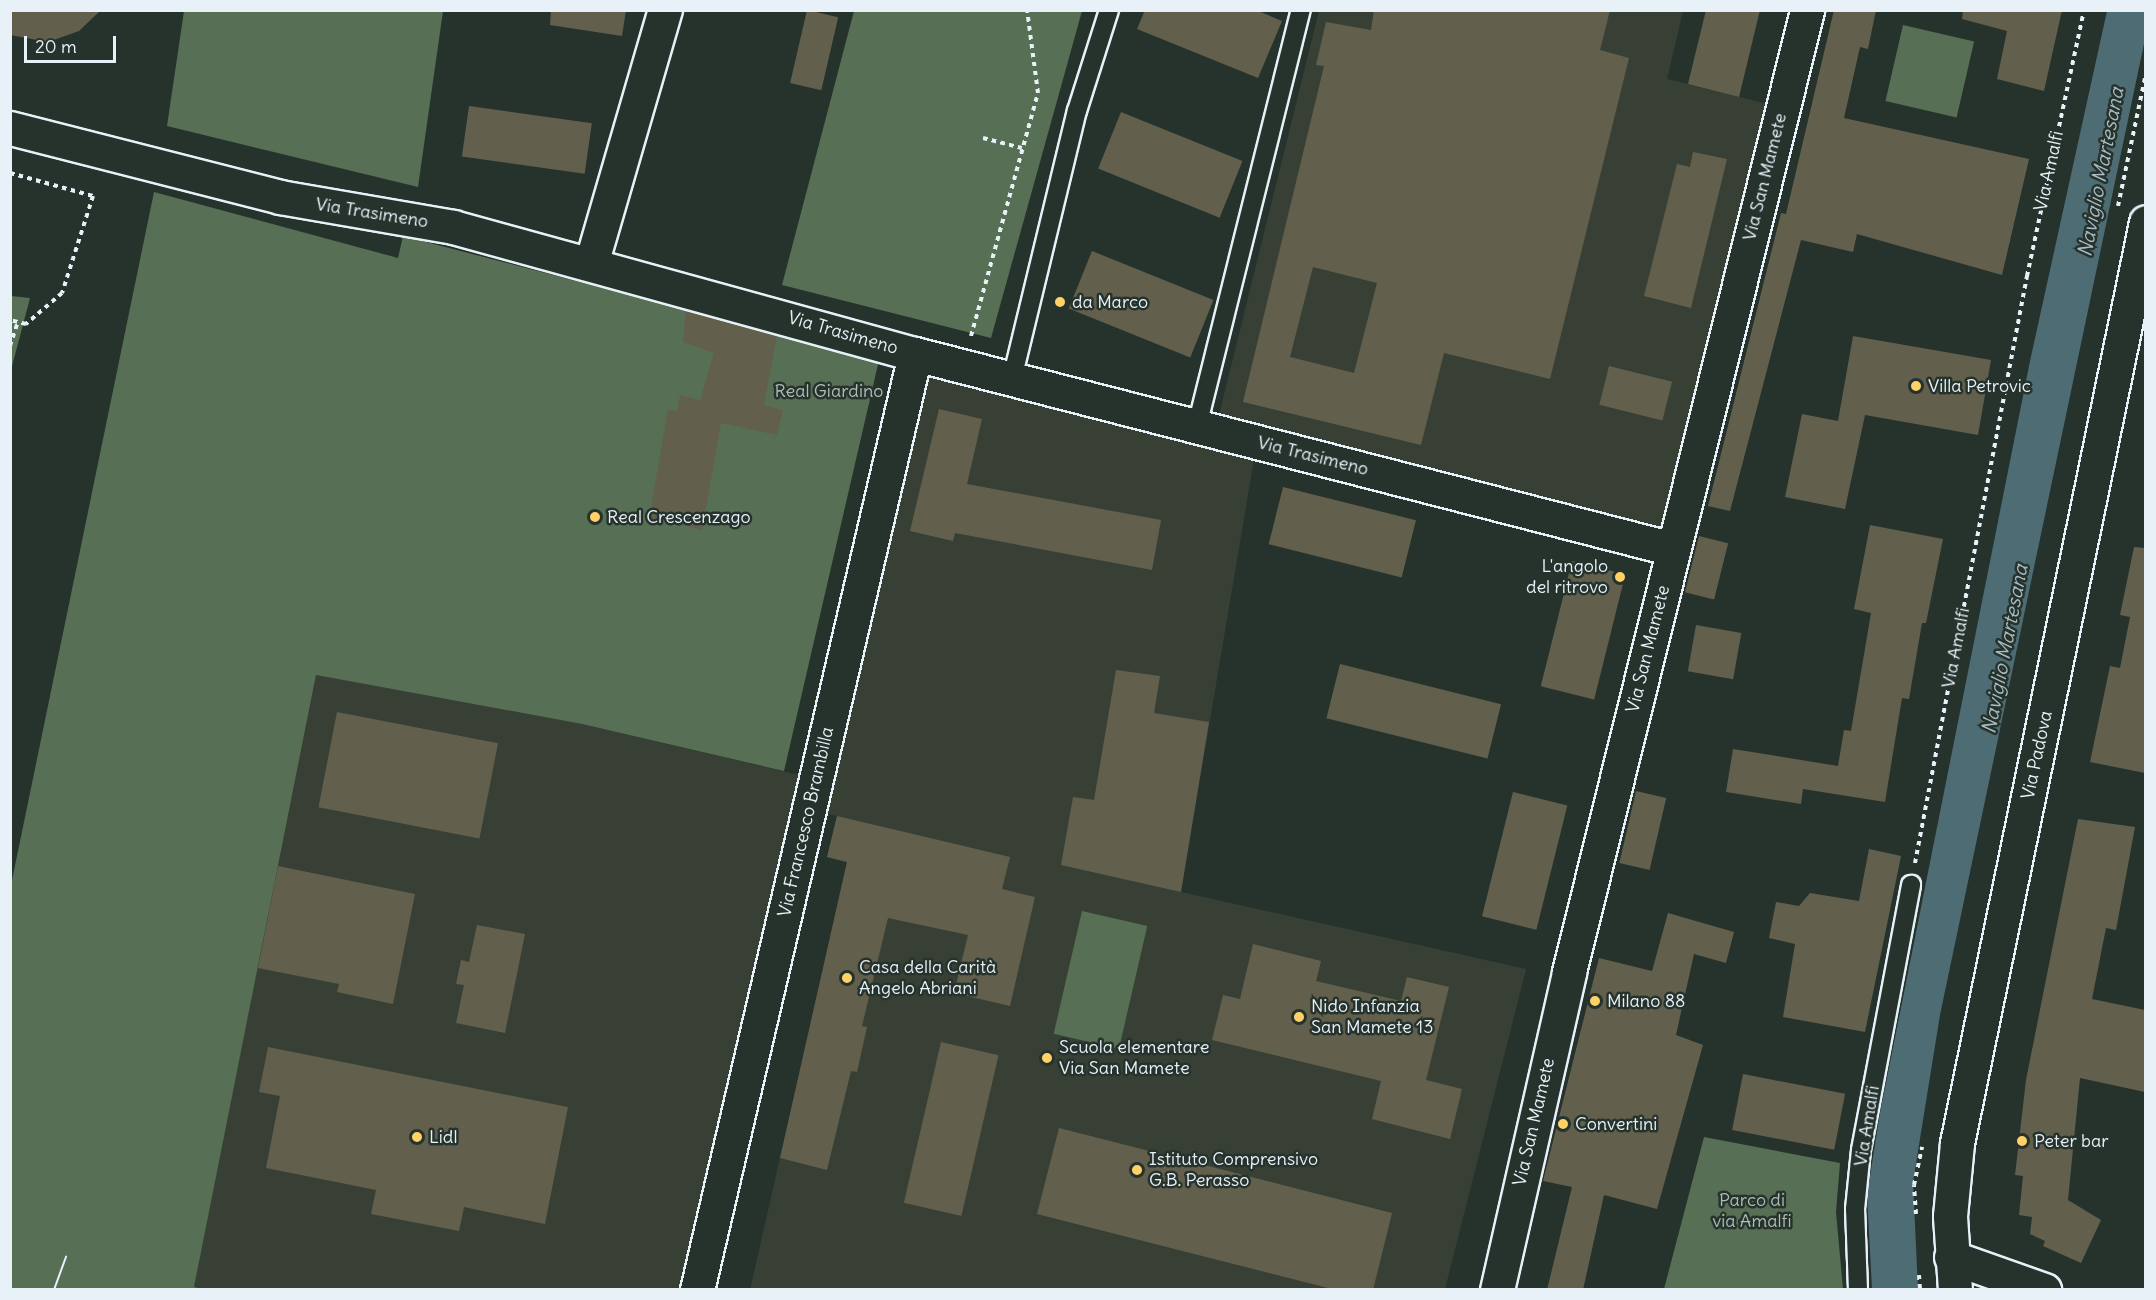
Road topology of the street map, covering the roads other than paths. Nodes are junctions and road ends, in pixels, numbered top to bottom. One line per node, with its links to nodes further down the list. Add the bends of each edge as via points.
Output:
1 (665, 10): 7 (street)
2 (1109, 10): 9 (lane, via 1077,111)
3 (1301, 10): 10 (lane)
4 (1807, 10): 11 (street, Via San Mamete)
5 (10, 128): 7 (street, Via Trasimeno, via 280,197 418,219)
6 (2145, 222): 13 (street, Via Padova, via 1957,1143 1951,1198)
7 (591, 264): 8 (street, Via Trasimeno)
8 (915, 354): 9 (street, Via Trasimeno); 14 (street, Via Francesco Brambilla)
9 (1012, 379): 10 (street, Via Trasimeno)
10 (1197, 426): 11 (street, Via Trasimeno)
11 (1673, 549): 15 (street, Via San Mamete, via 1571,963)
12 (1911, 885): 16 (lane, Via Amalfi, via 1862,1150 1855,1209)
13 (1951, 1257): 17 (street, Via Padova); 18 (street)
14 (697, 1290)
15 (1497, 1290)
16 (1858, 1290)
17 (1955, 1290)
18 (2044, 1290)

